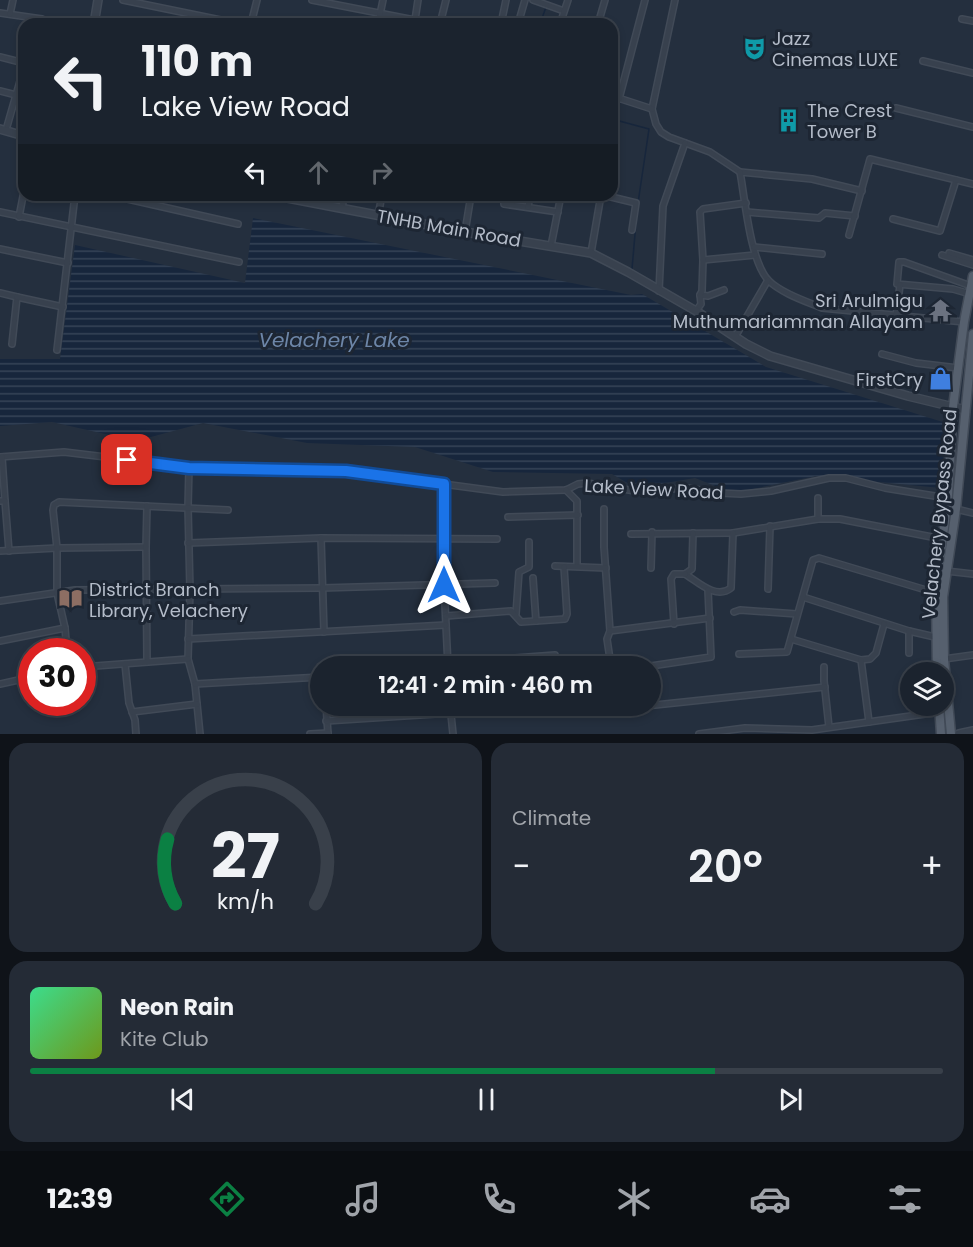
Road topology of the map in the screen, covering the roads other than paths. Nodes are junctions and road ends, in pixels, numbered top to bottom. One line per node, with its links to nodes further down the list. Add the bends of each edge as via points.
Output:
1 (13, 0): 21 (street)
2 (98, 0): 23 (street)
3 (123, 0): 16 (street)
4 (257, 0): 25 (street)
5 (315, 0): 17 (street)
6 (382, 0): 20 (street)
7 (418, 0): 28 (street)
8 (446, 0): 29 (street)
9 (506, 0): 30 (street)
10 (525, 0): 31 (street)
11 (532, 0): 18 (street)
12 (568, 0): 18 (street)
13 (605, 0): 33 (street)
14 (645, 0): 43 (street)
15 (675, 0): 45 (street)
16 (137, 1): 24 (street)
17 (345, 3): 20 (street)
18 (564, 11): 32 (street)
19 (0, 13): 21 (street)
20 (380, 13): 26 (street); 27 (street)
21 (10, 14): 22 (street)
22 (36, 18)
23 (95, 18)
24 (213, 18)
25 (252, 18)
26 (379, 18)
27 (405, 18)
28 (415, 18)
29 (442, 18)
30 (502, 18)
31 (520, 18)
32 (562, 18)
33 (600, 18)
34 (962, 19): 35 (street)
35 (973, 21)
36 (0, 57): 38 (street)
37 (923, 61): 39 (street)
38 (18, 63)
39 (973, 73)
40 (18, 88): 42 (street)
41 (0, 91): 42 (street)
42 (16, 95): 47 (street)
43 (620, 99): 45 (street)
44 (896, 108): 46 (street)
45 (652, 109): 49 (street, via 661,132)
46 (973, 127)
47 (3, 130): 48 (street)
48 (18, 134)
49 (685, 144): 50 (street, via 710,152); 99 (street, via 663,206)
50 (741, 172): 53 (street, via 812,179); 66 (street)
51 (956, 180): 52 (street); 53 (street, via 870,159); 75 (street, via 940,231)
52 (973, 184)
53 (862, 191): 73 (street)
54 (618, 198): 78 (street, via 636,202)
55 (22, 201): 74 (street)
56 (74, 201): 77 (street)
57 (136, 201): 76 (street)
58 (317, 201): 68 (street, TNHB Main Road)
59 (343, 201): 68 (street)
60 (381, 201): 72 (street)
61 (470, 201): 79 (street)
62 (504, 201): 67 (street)
63 (529, 201): 67 (street)
64 (560, 201): 70 (street)
65 (601, 201): 84 (street)
66 (746, 203): 71 (street); 89 (street, via 701,210)
67 (528, 207): 70 (street)
68 (342, 209): 72 (street, TNHB Main Road)
69 (0, 212): 74 (street)
70 (558, 212): 81 (street)
71 (747, 212): 73 (street, via 819,218 825,213); 82 (street)
72 (378, 216): 79 (street, TNHB Main Road)
73 (855, 216): 80 (street)
74 (19, 217): 77 (street)
75 (893, 219)
76 (238, 224)
77 (72, 227): 91 (street); 92 (street)
78 (632, 230)
79 (465, 232): 81 (street, TNHB Main Road)
80 (849, 235)
81 (551, 246): 84 (street, TNHB Main Road)
82 (754, 247): 86 (street); 87 (street)
83 (0, 249): 92 (street)
84 (591, 253): 99 (street, TNHB Main Road)
85 (950, 253): 90 (street)
86 (822, 254)
87 (755, 255): 89 (street); 95 (street)
88 (942, 255): 93 (street)
89 (703, 260): 101 (street)
90 (973, 260)
91 (239, 262)
92 (68, 263): 103 (street)
93 (973, 265)
94 (973, 276): 98 (main road, Velachery Bypass Road)
95 (768, 280): 105 (street, via 822,308); 108 (street)
96 (900, 285): 98 (street); 98 (street, via 896,280 900,261); 105 (street)
97 (724, 290): 101 (street)
98 (970, 290): 106 (main road, Velachery Bypass Road)
99 (659, 291): 104 (street, TNHB Main Road)
100 (0, 293): 102 (street)
101 (700, 295): 104 (street, via 701,304)
102 (17, 297): 103 (street); 109 (street)
103 (63, 307): 110 (street)
104 (696, 311): 108 (street, TNHB Main Road)
105 (896, 316): 106 (street)
106 (964, 322): 113 (main road, Velachery Bypass Road)
107 (973, 334): 111 (main road, Velachery Bypass Road)
108 (735, 337): 114 (street, TNHB Main Road, via 780,359)
109 (12, 344)
110 (57, 350)
111 (972, 352): 115 (main road, Velachery Bypass Road)
112 (882, 354): 113 (street)
113 (958, 368): 114 (main road, Velachery Bypass Road)
114 (953, 407): 115 (street, TNHB Main Road); 122 (main road, Velachery Bypass Road)
115 (966, 410): 116 (main road, Velachery Bypass Road)
116 (969, 425): 127 (main road, Velachery Bypass Road)
117 (1, 457): 118 (street, Lake View Road, via 64,452); 123 (street)
118 (189, 468): 119 (street, Lake View Road, via 346,471); 125 (street)
119 (444, 484): 120 (street, Lake View Road, via 503,492); 141 (street)
120 (566, 490): 122 (street, Lake View Road, via 587,483 635,492 687,488 741,494 846,478); 130 (street, via 577,501)
121 (818, 498): 132 (street)
122 (947, 498): 140 (main road, Velachery Bypass Road)
123 (3, 501): 146 (street)
124 (147, 506): 125 (street); 144 (street); 145 (street, via 59,502 52,510)
125 (188, 507): 128 (street); 143 (street)
126 (604, 509): 151 (street)
127 (956, 509): 129 (street); 153 (main road, Velachery Bypass Road)
128 (228, 510)
129 (973, 513)
130 (578, 515): 131 (street); 149 (street)
131 (508, 517)
132 (818, 519): 133 (street); 140 (street, via 840,519)
133 (770, 526): 136 (street); 161 (street)
134 (652, 532): 135 (street); 137 (street); 152 (street)
135 (693, 533): 136 (street); 154 (street, via 692,569)
136 (733, 533): 163 (street, via 731,588 725,592)
137 (631, 534)
138 (321, 538): 141 (street); 143 (street); 159 (street)
139 (497, 539): 141 (street)
140 (942, 539): 165 (main road, Velachery Bypass Road)
141 (445, 540): 158 (street)
142 (529, 542): 169 (street, via 529,567 519,572)
143 (188, 543): 162 (street)
144 (146, 547): 145 (street); 160 (street)
145 (57, 548): 146 (street); 164 (street)
146 (9, 551): 147 (street)
147 (0, 552)
148 (555, 566): 150 (street)
149 (577, 566): 150 (street); 151 (street)
150 (564, 567): 173 (street, via 567,616 563,620)
151 (606, 568): 178 (street)
152 (651, 568)
153 (946, 571): 155 (street); 194 (main road, Velachery Bypass Road)
154 (685, 574): 163 (street); 174 (street, via 674,574 671,579)
155 (973, 574)
156 (533, 578): 173 (street)
157 (495, 583): 158 (street)
158 (444, 585): 159 (street); 171 (street)
159 (322, 588): 162 (street); 179 (street)
160 (146, 589): 162 (street); 164 (street); 196 (street)
161 (768, 589)
162 (190, 590): 183 (street)
163 (708, 590): 172 (street)
164 (57, 593): 167 (street); 177 (street)
165 (936, 593): 166 (street, via 819,558 813,560); 182 (main road, Velachery Bypass Road)
166 (803, 597): 170 (street); 175 (street)
167 (0, 601)
168 (734, 612): 170 (street)
169 (514, 613): 171 (street); 173 (street, via 519,621)
170 (797, 614): 184 (street)
171 (446, 616): 176 (street)
172 (710, 618): 174 (street); 199 (street, via 711,657)
173 (536, 621)
174 (674, 624): 178 (street)
175 (884, 624): 180 (street); 195 (street, via 874,656)
176 (446, 625): 179 (street); 189 (street)
177 (65, 628): 181 (street); 185 (street)
178 (610, 631): 191 (street)
179 (324, 632): 183 (street)
180 (909, 632): 182 (street); 186 (street)
181 (66, 638)
182 (935, 638): 197 (main road, Velachery Bypass Road)
183 (188, 639): 193 (street)
184 (791, 639): 187 (street, via 785,653); 195 (street)
185 (0, 641)
186 (909, 653)
187 (739, 654)
188 (555, 655): 190 (street)
189 (448, 656)
190 (543, 656)
191 (610, 656)
192 (973, 656): 194 (street)
193 (188, 659): 196 (street); 205 (street)
194 (944, 659): 227 (main road, Velachery Bypass Road)
195 (861, 660): 216 (street)
196 (147, 662): 198 (street)
197 (936, 662)
198 (125, 664): 200 (street); 209 (street)
199 (661, 664)
200 (96, 666)
201 (824, 667): 206 (street)
202 (310, 679): 205 (street)
203 (18, 680): 204 (street)
204 (0, 684)
205 (195, 684): 207 (street)
206 (825, 687): 208 (street); 217 (street)
207 (197, 704): 209 (street); 222 (street)
208 (661, 704)
209 (132, 712): 221 (street)
210 (326, 716): 215 (street)
211 (404, 716): 215 (street)
212 (451, 716): 224 (street)
213 (901, 716): 216 (street)
214 (940, 716): 226 (main road)
215 (326, 721): 220 (street)
216 (869, 722): 217 (street)
217 (829, 727): 219 (street)
218 (973, 731): 228 (street)
219 (812, 732): 225 (street, via 746,728)
220 (328, 733): 223 (street)
221 (136, 734)
222 (200, 734)
223 (310, 734)
224 (453, 734)
225 (699, 734)
226 (941, 734)
227 (951, 734)
228 (958, 734)

